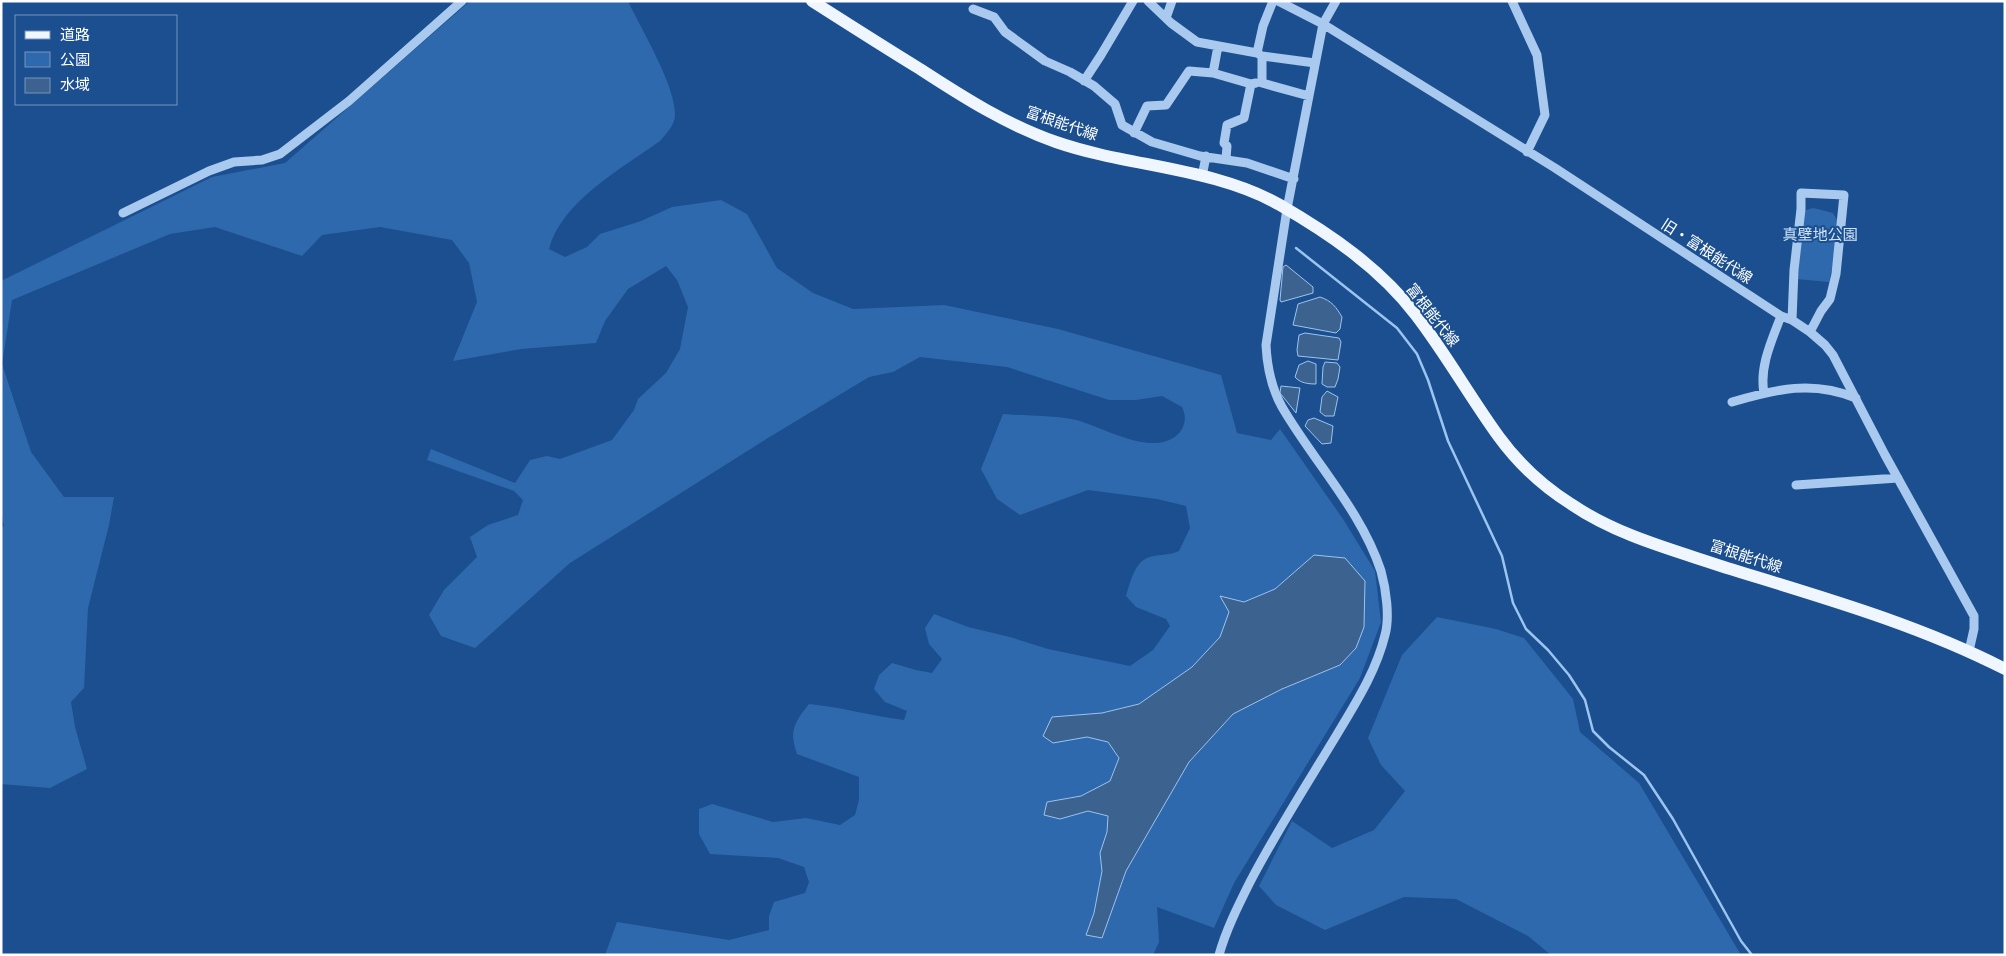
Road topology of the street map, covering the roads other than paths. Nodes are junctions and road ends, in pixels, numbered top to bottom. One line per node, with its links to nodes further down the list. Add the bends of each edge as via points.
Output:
1 (462, 1): 28 (street, via 349,101 280,154 262,160 234,162)
2 (812, 1): 25 (main road, 富根能代線, via 998,117 1056,142)
3 (1132, 1): 17 (street)
4 (1148, 1): 11 (street)
5 (1172, 1): 11 (street)
6 (1273, 1): 14 (street, via 1263,26)
7 (1278, 1): 12 (street, 旧・富根能代線)
8 (1336, 1): 12 (street)
9 (1512, 1): 22 (street, via 1537,55 1545,115)
10 (973, 9): 17 (street, via 994,17 1005,32 1045,61)
11 (1166, 18): 13 (street, via 1197,42)
12 (1323, 24): 15 (street); 22 (street, 旧・富根能代線)
13 (1218, 46): 14 (street); 16 (street)
14 (1260, 54): 15 (street); 18 (street)
15 (1315, 63): 20 (street)
16 (1213, 73): 19 (street); 21 (street, via 1189,70 1166,106 1147,106)
17 (1084, 81): 21 (street, via 1115,104 1122,125)
18 (1262, 83): 19 (street); 20 (street)
19 (1251, 84): 24 (street, via 1244,118 1227,125)
20 (1309, 96): 26 (street)
21 (1134, 133): 23 (street, via 1152,142)
22 (1527, 152): 29 (street, 旧・富根能代線)
23 (1206, 156): 24 (street); 25 (street)
24 (1226, 159): 26 (street)
25 (1202, 177): 27 (main road, 富根能代線, via 1241,188)
26 (1294, 179): 27 (street)
27 (1287, 209): 37 (main road, 富根能代線, via 1350,250 1386,281 1414,311 1500,440 1525,467 1571,504 1608,525 1658,546 1893,620); 39 (street, via 1266,346 1268,366 1281,406 1369,540 1386,597 1386,633 1363,692 1260,864)
28 (123, 213)
29 (1781, 316): 30 (street, 旧・富根能代線); 32 (street, via 1766,360 1762,382)
30 (1792, 320): 31 (street, 旧・富根能代線); 31 (street, via 1801,193 1844,195 1836,274 1830,299)
31 (1810, 332): 33 (street, 旧・富根能代線, via 1826,344)
32 (1764, 393): 33 (street, via 1818,387); 34 (street)
33 (1856, 398): 35 (street, 旧・富根能代線)
34 (1732, 402)
35 (1898, 478): 36 (street); 37 (street, 旧・富根能代線, via 1974,616)
36 (1796, 485)
37 (1969, 651): 38 (main road, 富根能代線)
38 (2005, 669)
39 (1219, 955)

